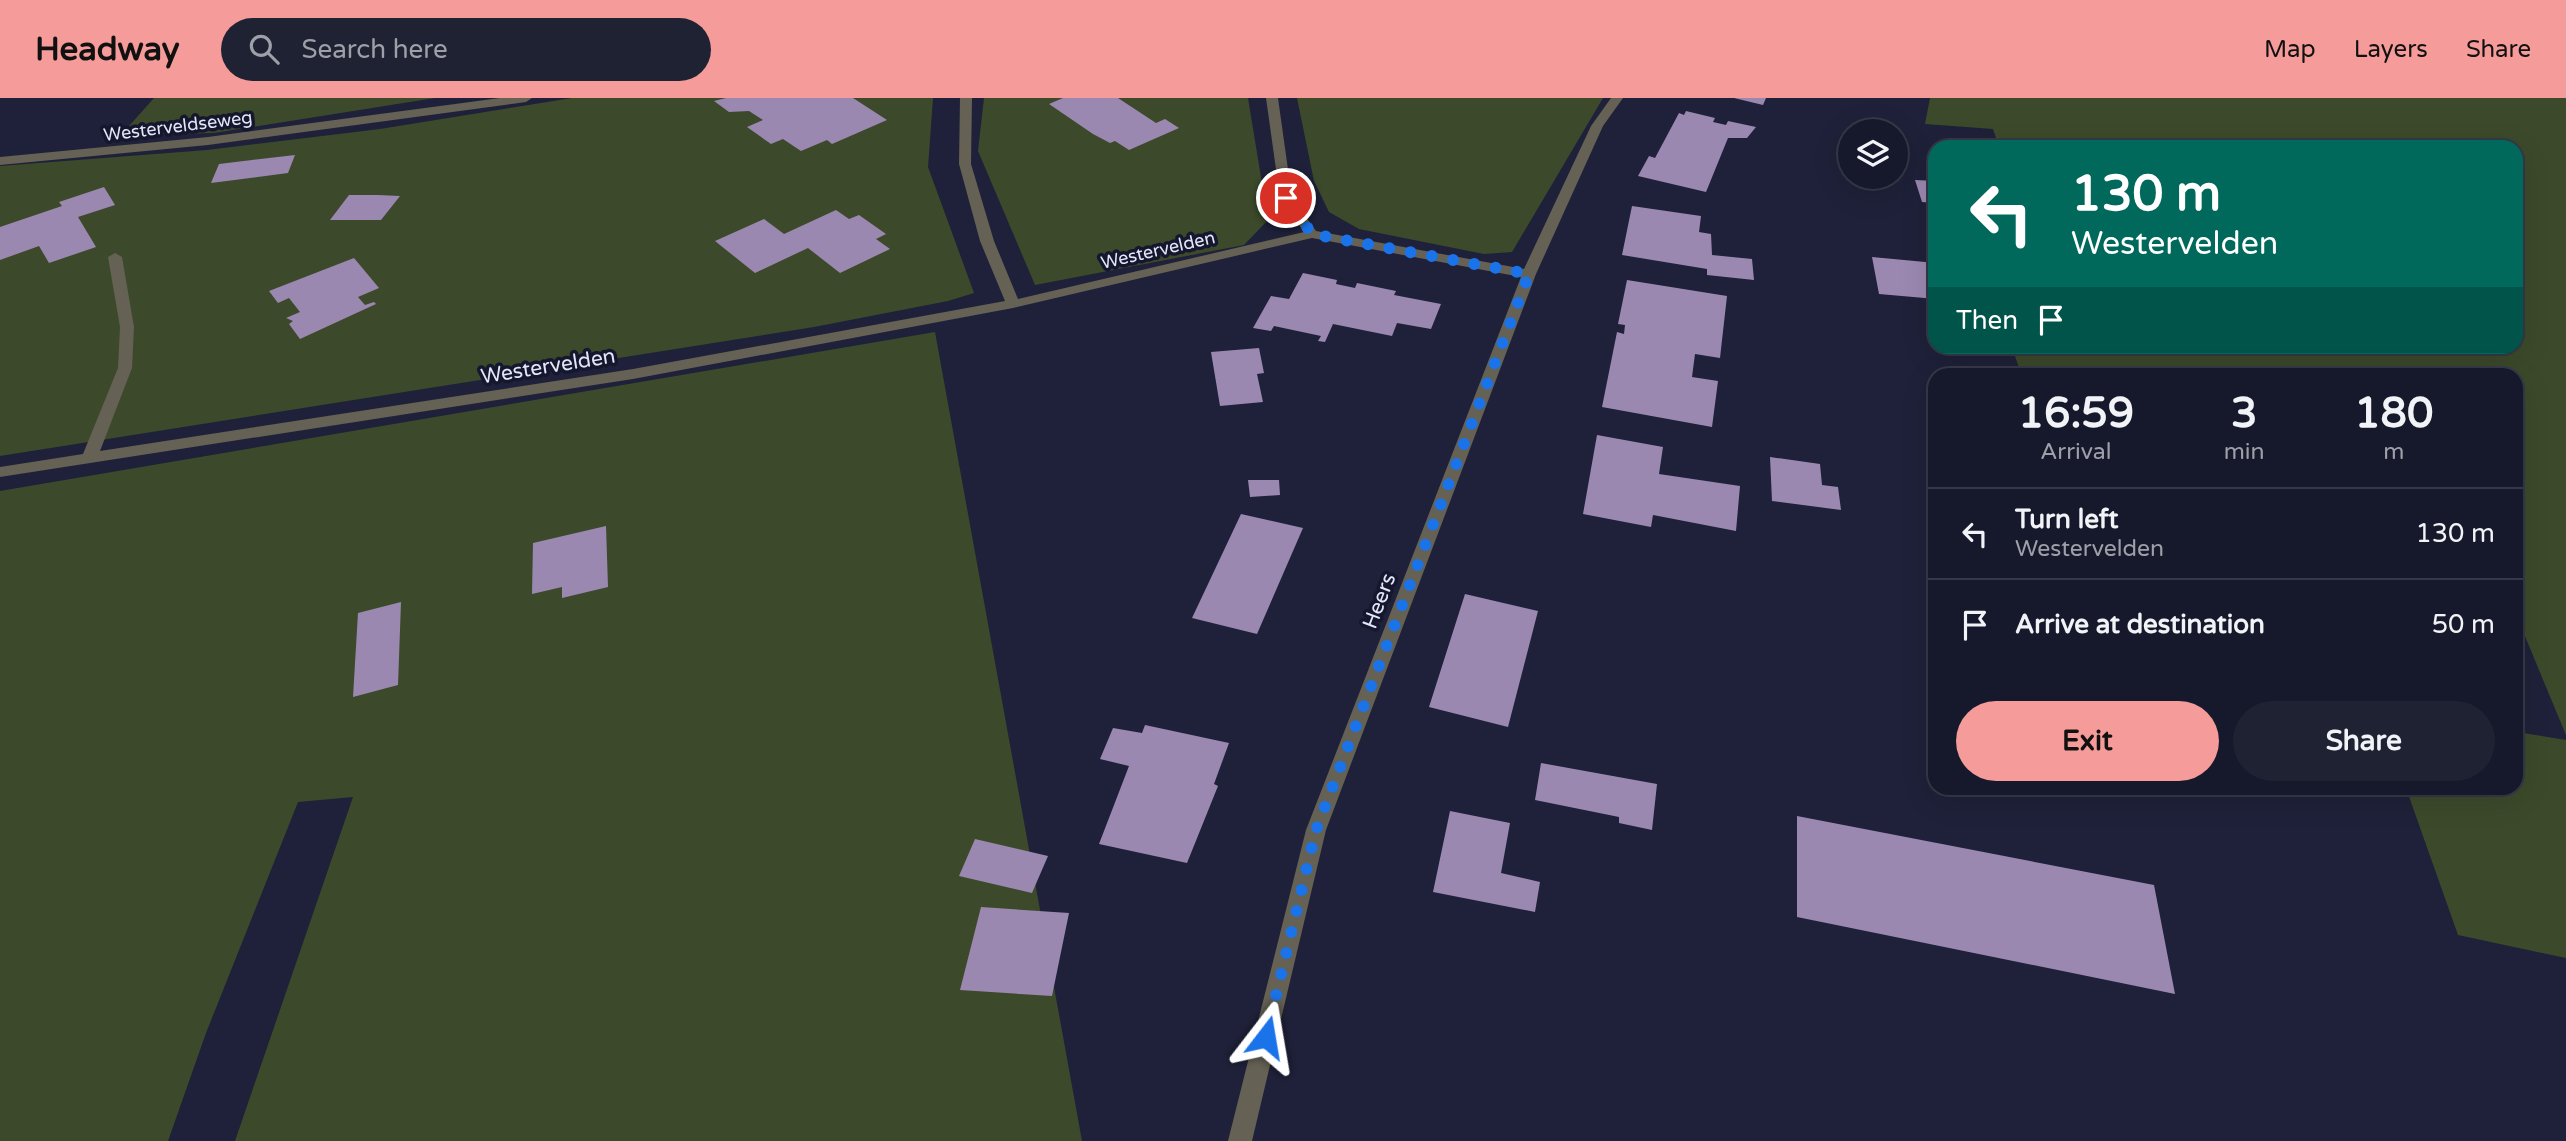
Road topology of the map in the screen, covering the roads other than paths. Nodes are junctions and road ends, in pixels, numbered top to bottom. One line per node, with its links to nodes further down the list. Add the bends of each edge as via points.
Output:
1 (526, 98): 5 (street, Westerveldseweg, via 208,141)
2 (966, 98): 9 (street, via 965,164 987,241)
3 (1272, 98): 6 (street, via 1286,198)
4 (1617, 98): 8 (street, Heers, via 1597,126)
5 (0, 161)
6 (1312, 234): 8 (street, Westervelden); 9 (street, Westervelden)
7 (115, 257): 10 (street, via 127,327 125,368)
8 (1529, 274): 12 (street, Heers, via 1316,830)
9 (1013, 304): 10 (street, Westervelden, via 632,374)
10 (89, 458): 11 (street, Westervelden)
11 (0, 472)
12 (1240, 1141)

